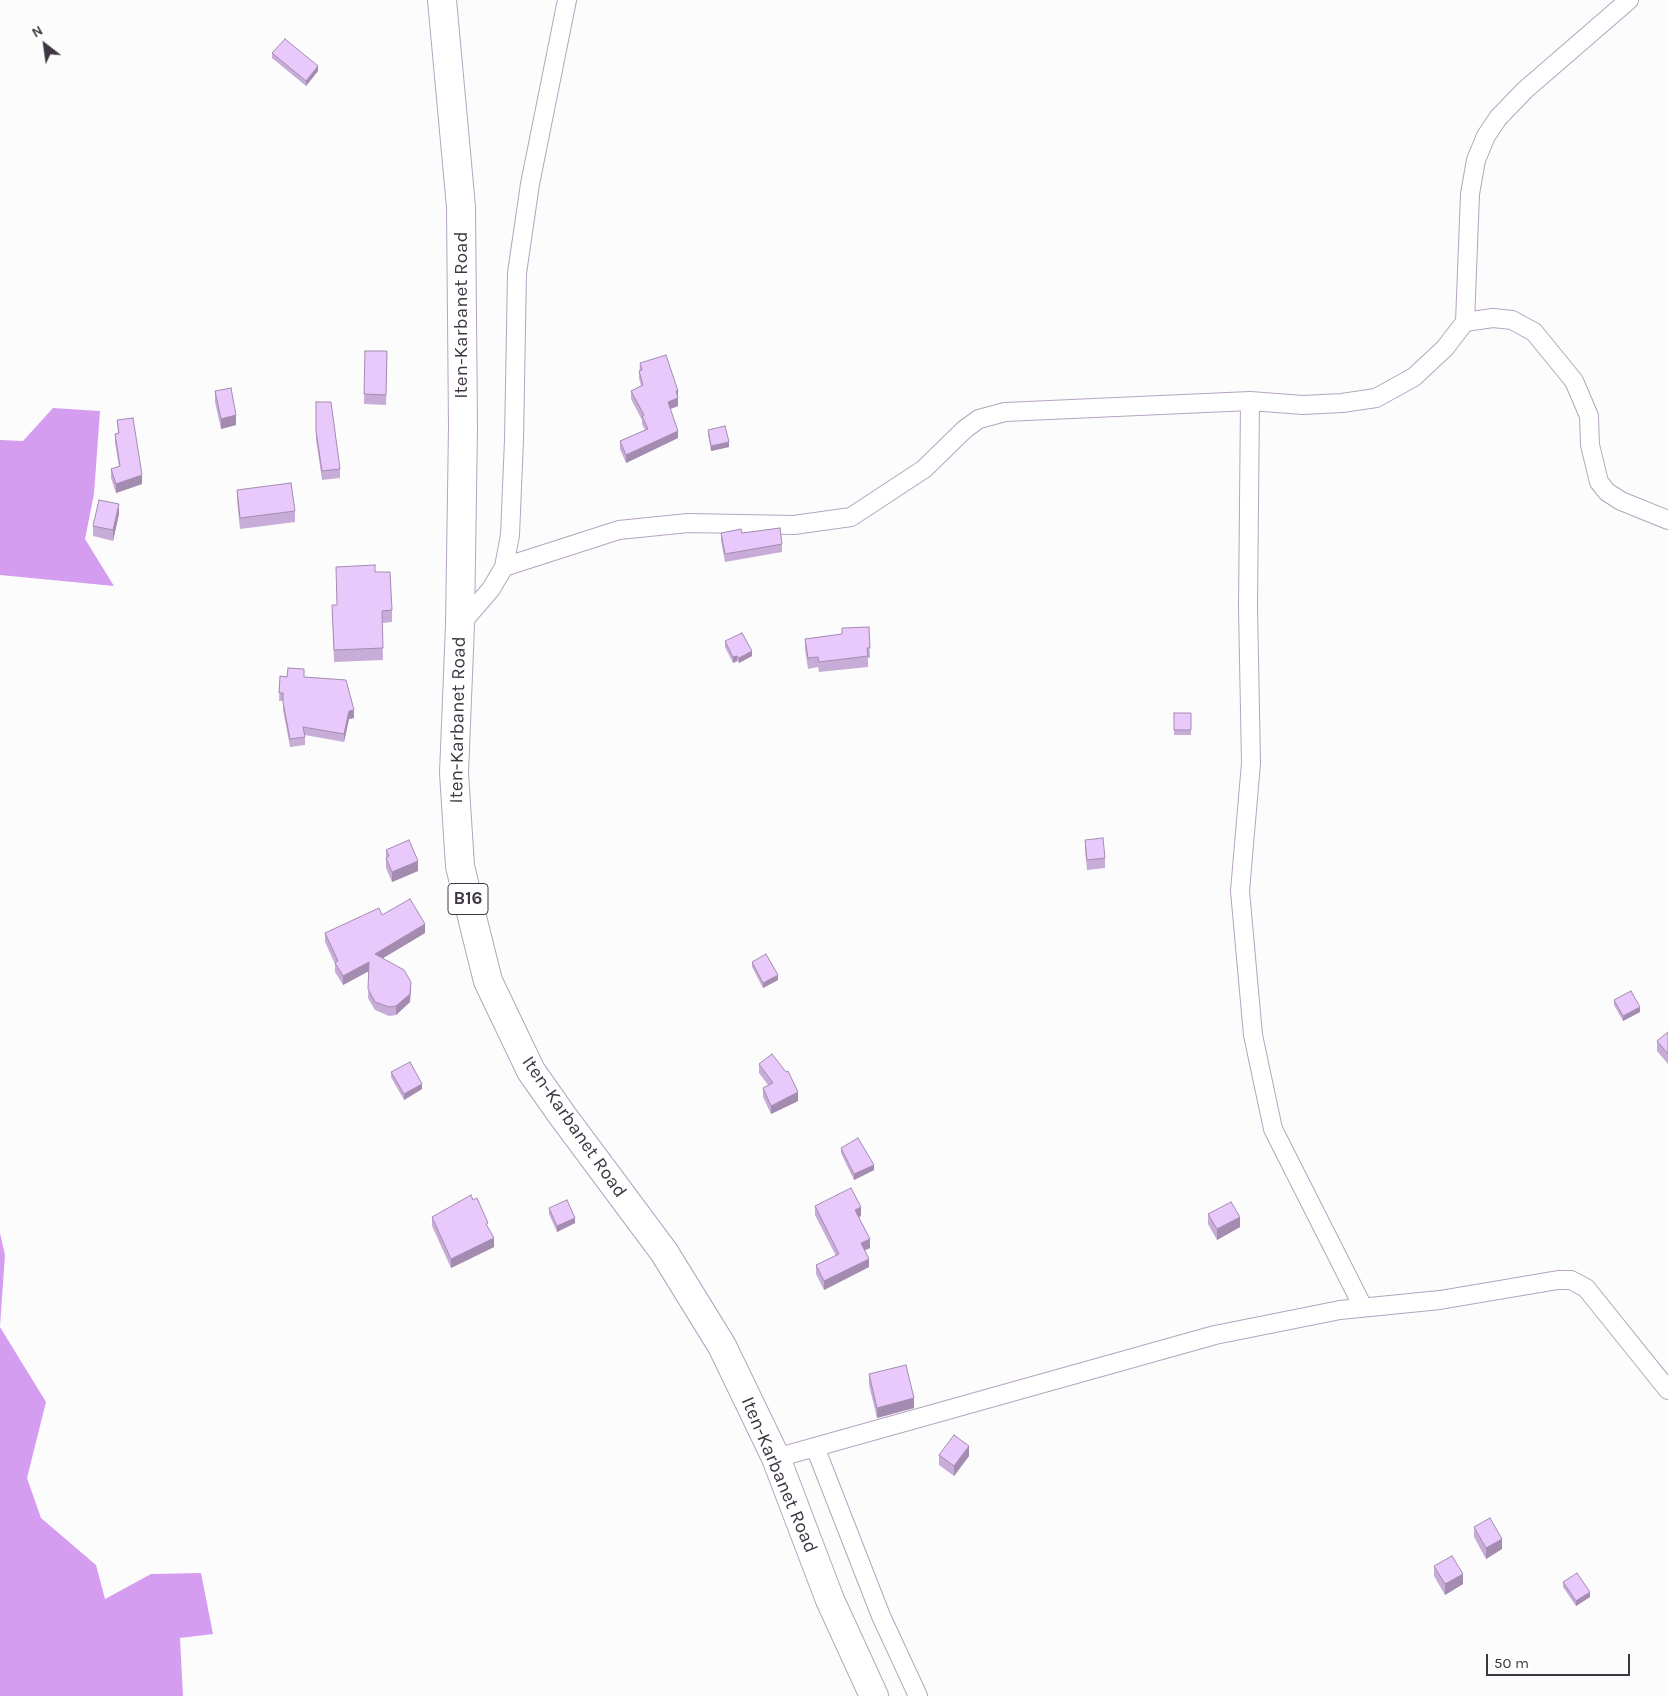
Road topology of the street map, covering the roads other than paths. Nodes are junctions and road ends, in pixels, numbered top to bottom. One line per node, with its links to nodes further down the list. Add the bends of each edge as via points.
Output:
1 (442, 0): 8 (main road, Iten-Karbanet Road / B16, via 461,207 463,427)
2 (567, 0): 7 (street, via 530,184 516,273 514,440 510,535)
3 (1629, 0): 4 (street, via 1525,90 1486,136 1476,160 1470,194)
4 (1465, 322): 5 (street, via 1445,348 1414,376 1376,398 1303,405); 6 (street, via 1493,318 1512,320 1534,332 1574,381 1589,416 1590,445 1599,482 1620,501)
5 (1250, 401): 7 (street, via 1005,412 979,419 924,468 851,517 794,525 688,523 619,530); 9 (street, via 1248,607 1251,764 1240,891 1253,1035 1273,1129)
6 (1668, 520)
7 (504, 567): 8 (street, via 491,589)
8 (460, 624): 12 (main road, Iten-Karbanet Road / B16, via 454,772 459,856 488,981 532,1071 664,1252 722,1346)
9 (1363, 1307): 10 (street, via 1440,1300 1571,1280 1586,1288); 11 (street, via 1215,1335)
10 (1668, 1390)
11 (815, 1447): 12 (street); 14 (street, via 881,1616)
12 (776, 1458): 13 (main road, Iten-Karbanet Road / B16, via 830,1600)
13 (874, 1696)
14 (918, 1696)

